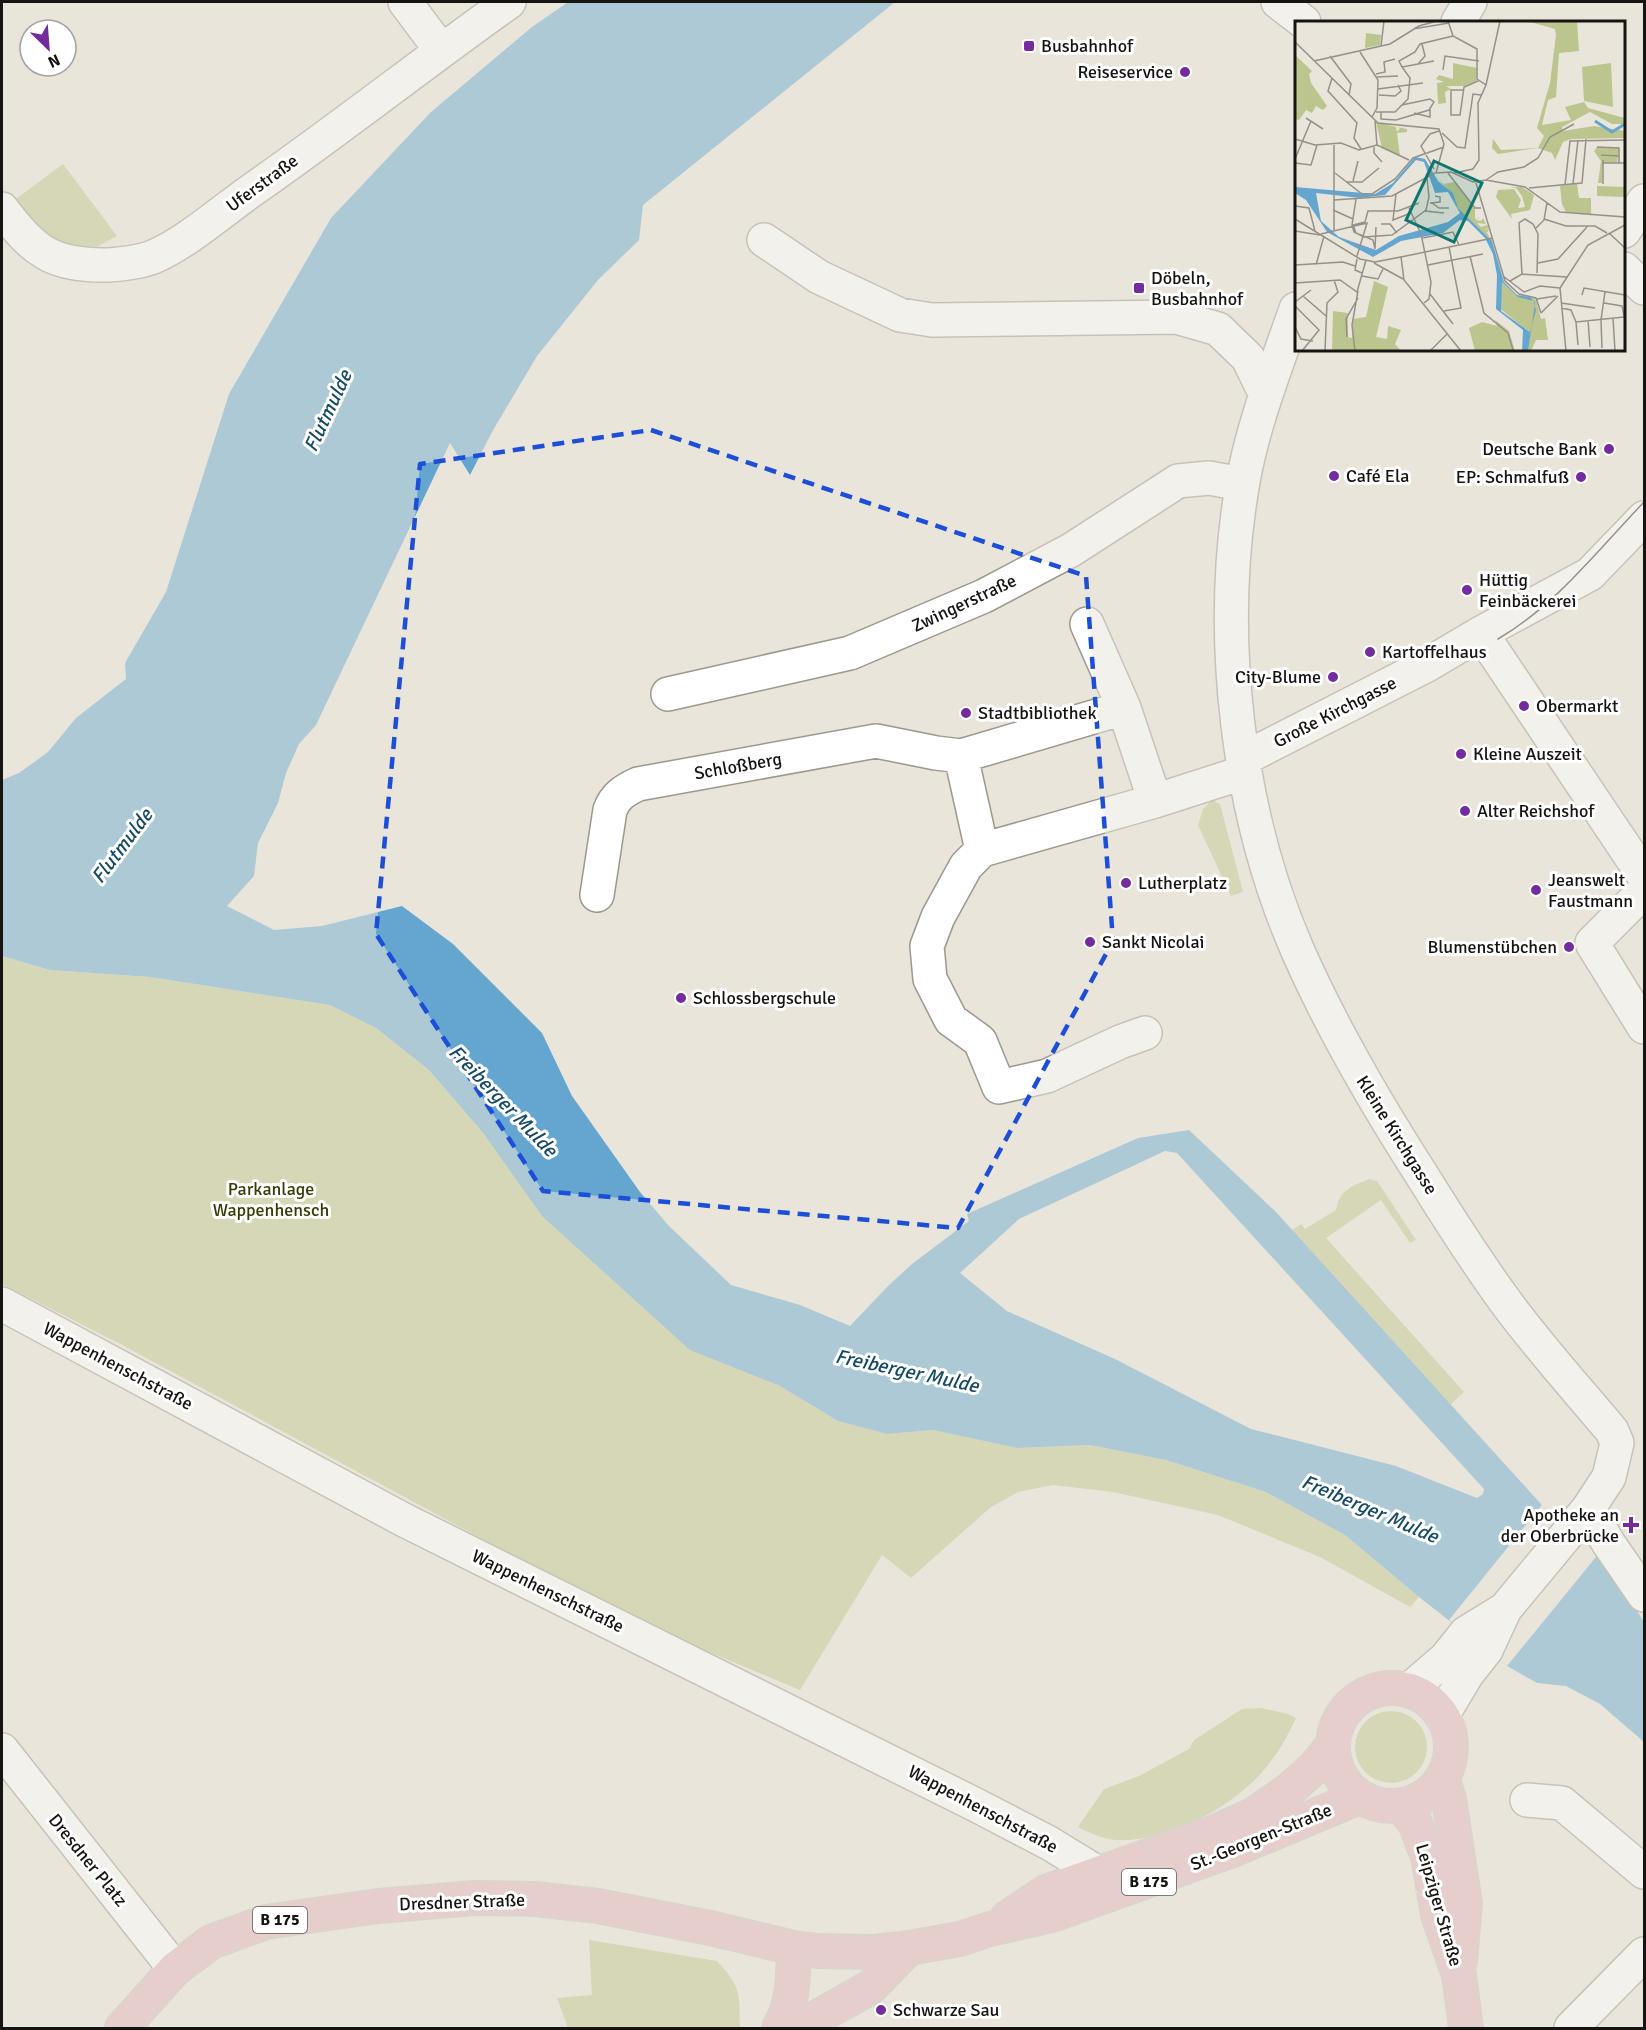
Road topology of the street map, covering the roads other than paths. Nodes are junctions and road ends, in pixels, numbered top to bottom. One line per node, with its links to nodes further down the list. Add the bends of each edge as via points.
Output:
1 (405, 2): 7 (street)
2 (509, 2): 7 (street, Uferstraße)
3 (1278, 2): 5 (street)
4 (1470, 2): 6 (street)
5 (1303, 21)
6 (1459, 21)
7 (441, 50): 9 (street, Uferstraße, via 287,166 152,258 117,265 85,265 53,258 22,236)
8 (1644, 201): 10 (street)
9 (2, 209)
10 (1625, 228)
11 (764, 240): 15 (street, via 819,277 900,315 932,320 1176,316 1218,330 1248,358)
12 (1625, 271): 13 (street)
13 (1644, 288)
14 (1295, 312): 15 (street)
15 (1265, 393): 16 (street)
16 (1242, 484): 20 (street, Zwingerstraße, via 1209,478 1178,481 1071,550 984,596 874,644 850,653); 23 (street, Kleine Kirchgasse, via 1232,587 1233,666)
17 (1644, 518): 19 (street, via 1590,574)
18 (1087, 624): 21 (street)
19 (1481, 633): 23 (street, Große Kirchgasse); 26 (street)
20 (668, 694)
21 (1124, 708): 22 (street); 24 (street)
22 (961, 756): 25 (street); 28 (street, Schloßberg, via 876,741 638,784 624,791 609,810)
23 (1244, 765): 24 (street); 32 (street, Kleine Kirchgasse, via 1265,858 1297,949 1363,1081 1505,1301 1612,1431 1617,1443)
24 (1155, 801): 25 (street)
25 (982, 850): 30 (street, via 966,866 927,946 930,979 951,1020 980,1041 999,1087 1047,1076)
26 (1644, 876)
27 (1644, 891): 29 (street, via 1592,943)
28 (597, 895)
29 (1644, 1027)
30 (1145, 1033)
31 (2, 1304): 44 (street, Wappenhenschstraße, via 404,1520 976,1805)
32 (1630, 1449): 33 (street, Kleine Kirchgasse)
33 (1579, 1518): 34 (street, via 1609,1544); 35 (street, Kleine Kirchgasse)
34 (1644, 1595)
35 (1476, 1642): 36 (street, Kleine Kirchgasse, via 1446,1658); 37 (street, Kleine Kirchgasse, via 1467,1674)
36 (1409, 1690): 37 (main road, via 1430,1701); 38 (main road, via 1395,1687 1359,1697 1336,1726)
37 (1442, 1716): 40 (main road, via 1451,1752)
38 (1332, 1746): 41 (main road, via 1335,1766 1344,1783); 44 (main road, St.-Georgen-Straße / B 175, via 1289,1790 1253,1815 1213,1833)
39 (2, 1750): 50 (street, Dresdner Platz)
40 (1442, 1778): 43 (main road, via 1422,1798); 51 (main road, Leipziger Straße, via 1449,1799 1465,1904)
41 (1360, 1797): 43 (main road, via 1372,1803); 46 (main road, St.-Georgen-Straße / B 175, via 1144,1883 1052,1915)
42 (1527, 1800): 45 (street, via 1562,1803)
43 (1401, 1805): 51 (main road, Leipziger Straße, via 1415,1823 1428,1857 1438,1915)
44 (1098, 1872): 46 (main road, St.-Georgen-Straße / B 175, via 1046,1892)
45 (1644, 1872)
46 (990, 1929): 48 (main road, St.-Georgen-Straße / B 175)
47 (794, 1948): 48 (main road, Dresdner Straße / B 175, via 874,1952); 50 (main road, Dresdner Straße / B 175, via 598,1906 475,1898 378,1906 266,1922 211,1942); 53 (main road, via 790,2003)
48 (909, 1948): 54 (main road, via 871,1987)
49 (1644, 1954): 56 (street)
50 (175, 1969): 52 (main road, Dresdner Straße / B 175)
51 (1459, 1975): 55 (main road, Leipziger Straße)
52 (122, 2028)
53 (779, 2028)
54 (798, 2028)
55 (1466, 2028)
56 (1571, 2028)

